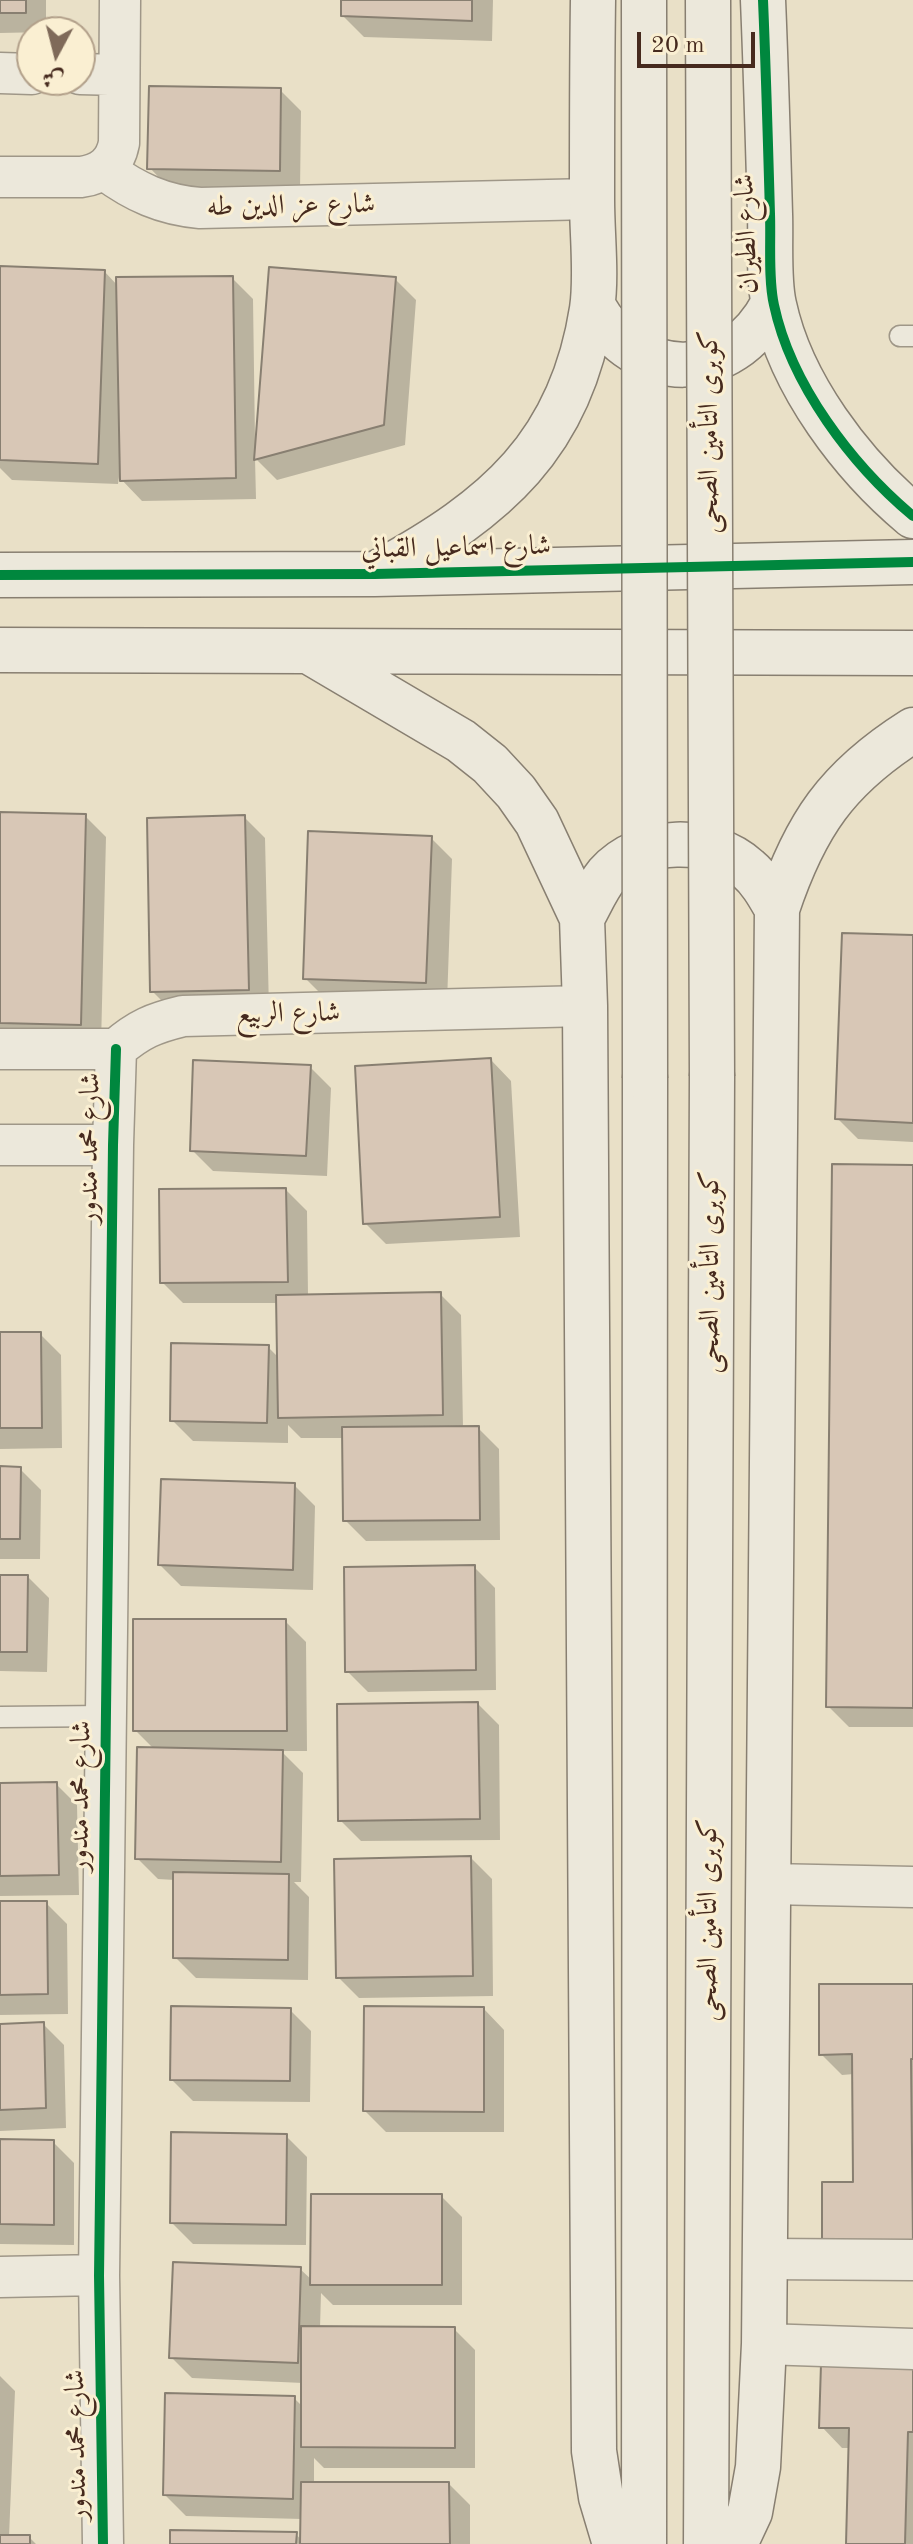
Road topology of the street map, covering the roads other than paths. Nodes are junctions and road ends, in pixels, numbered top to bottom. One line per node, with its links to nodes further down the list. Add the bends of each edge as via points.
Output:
1 (120, 0): 7 (street)
2 (593, 0): 10 (main road)
3 (644, 0): 40 (main road, bridge)
4 (708, 0): 41 (main road, كوبرى التأمين الصحى, bridge, via 712,1076)
5 (763, 0): 11 (main road, شارع الطيران)
6 (96, 74): 7 (street)
7 (119, 75): 8 (street, via 119,143)
8 (105, 170): 9 (street, via 70,179); 10 (street, شارع عز الدين طه, via 142,195 181,207)
9 (0, 177)
10 (592, 199): 12 (main road)
11 (773, 304): 12 (main road, via 757,331 733,351 715,360 673,365 634,352 617,340); 13 (main road, شارع الطيران, via 817,407 849,453)
12 (593, 306): 15 (main road, via 569,395 526,463 467,520)
13 (913, 516)
14 (913, 562): 15 (main road, شارع اسماعيل القباني)
15 (375, 574): 16 (main road, شارع اسماعيل القباني)
16 (0, 575)
17 (0, 650): 18 (main road)
18 (310, 652): 19 (main road); 22 (main road, via 461,741 490,764 537,822)
19 (913, 653)
20 (913, 730): 21 (main road, via 842,784 814,822)
21 (777, 909): 22 (main road, via 765,887 726,854 676,844 627,859 607,875); 30 (main road)
22 (582, 918): 23 (main road)
23 (585, 1006): 25 (street, شارع الربيع, via 183,1016 136,1032); 39 (main road, via 594,2451)
24 (0, 1049): 25 (street)
25 (116, 1049): 27 (street, شارع محمد مندور)
26 (0, 1145): 27 (street)
27 (113, 1145): 28 (street, شارع محمد مندور)
28 (106, 1716): 29 (lane); 34 (street, شارع محمد مندور)
29 (0, 1717)
30 (769, 1884): 31 (street); 32 (main road)
31 (913, 1887)
32 (765, 2259): 33 (street); 36 (main road)
33 (913, 2260)
34 (99, 2275): 35 (street); 38 (street, شارع محمد مندور)
35 (0, 2277)
36 (764, 2344): 37 (street); 42 (main road, via 758,2467 750,2512)
37 (913, 2349)
38 (103, 2544)
39 (615, 2544)
40 (644, 2544)
41 (706, 2544)
42 (735, 2544)

